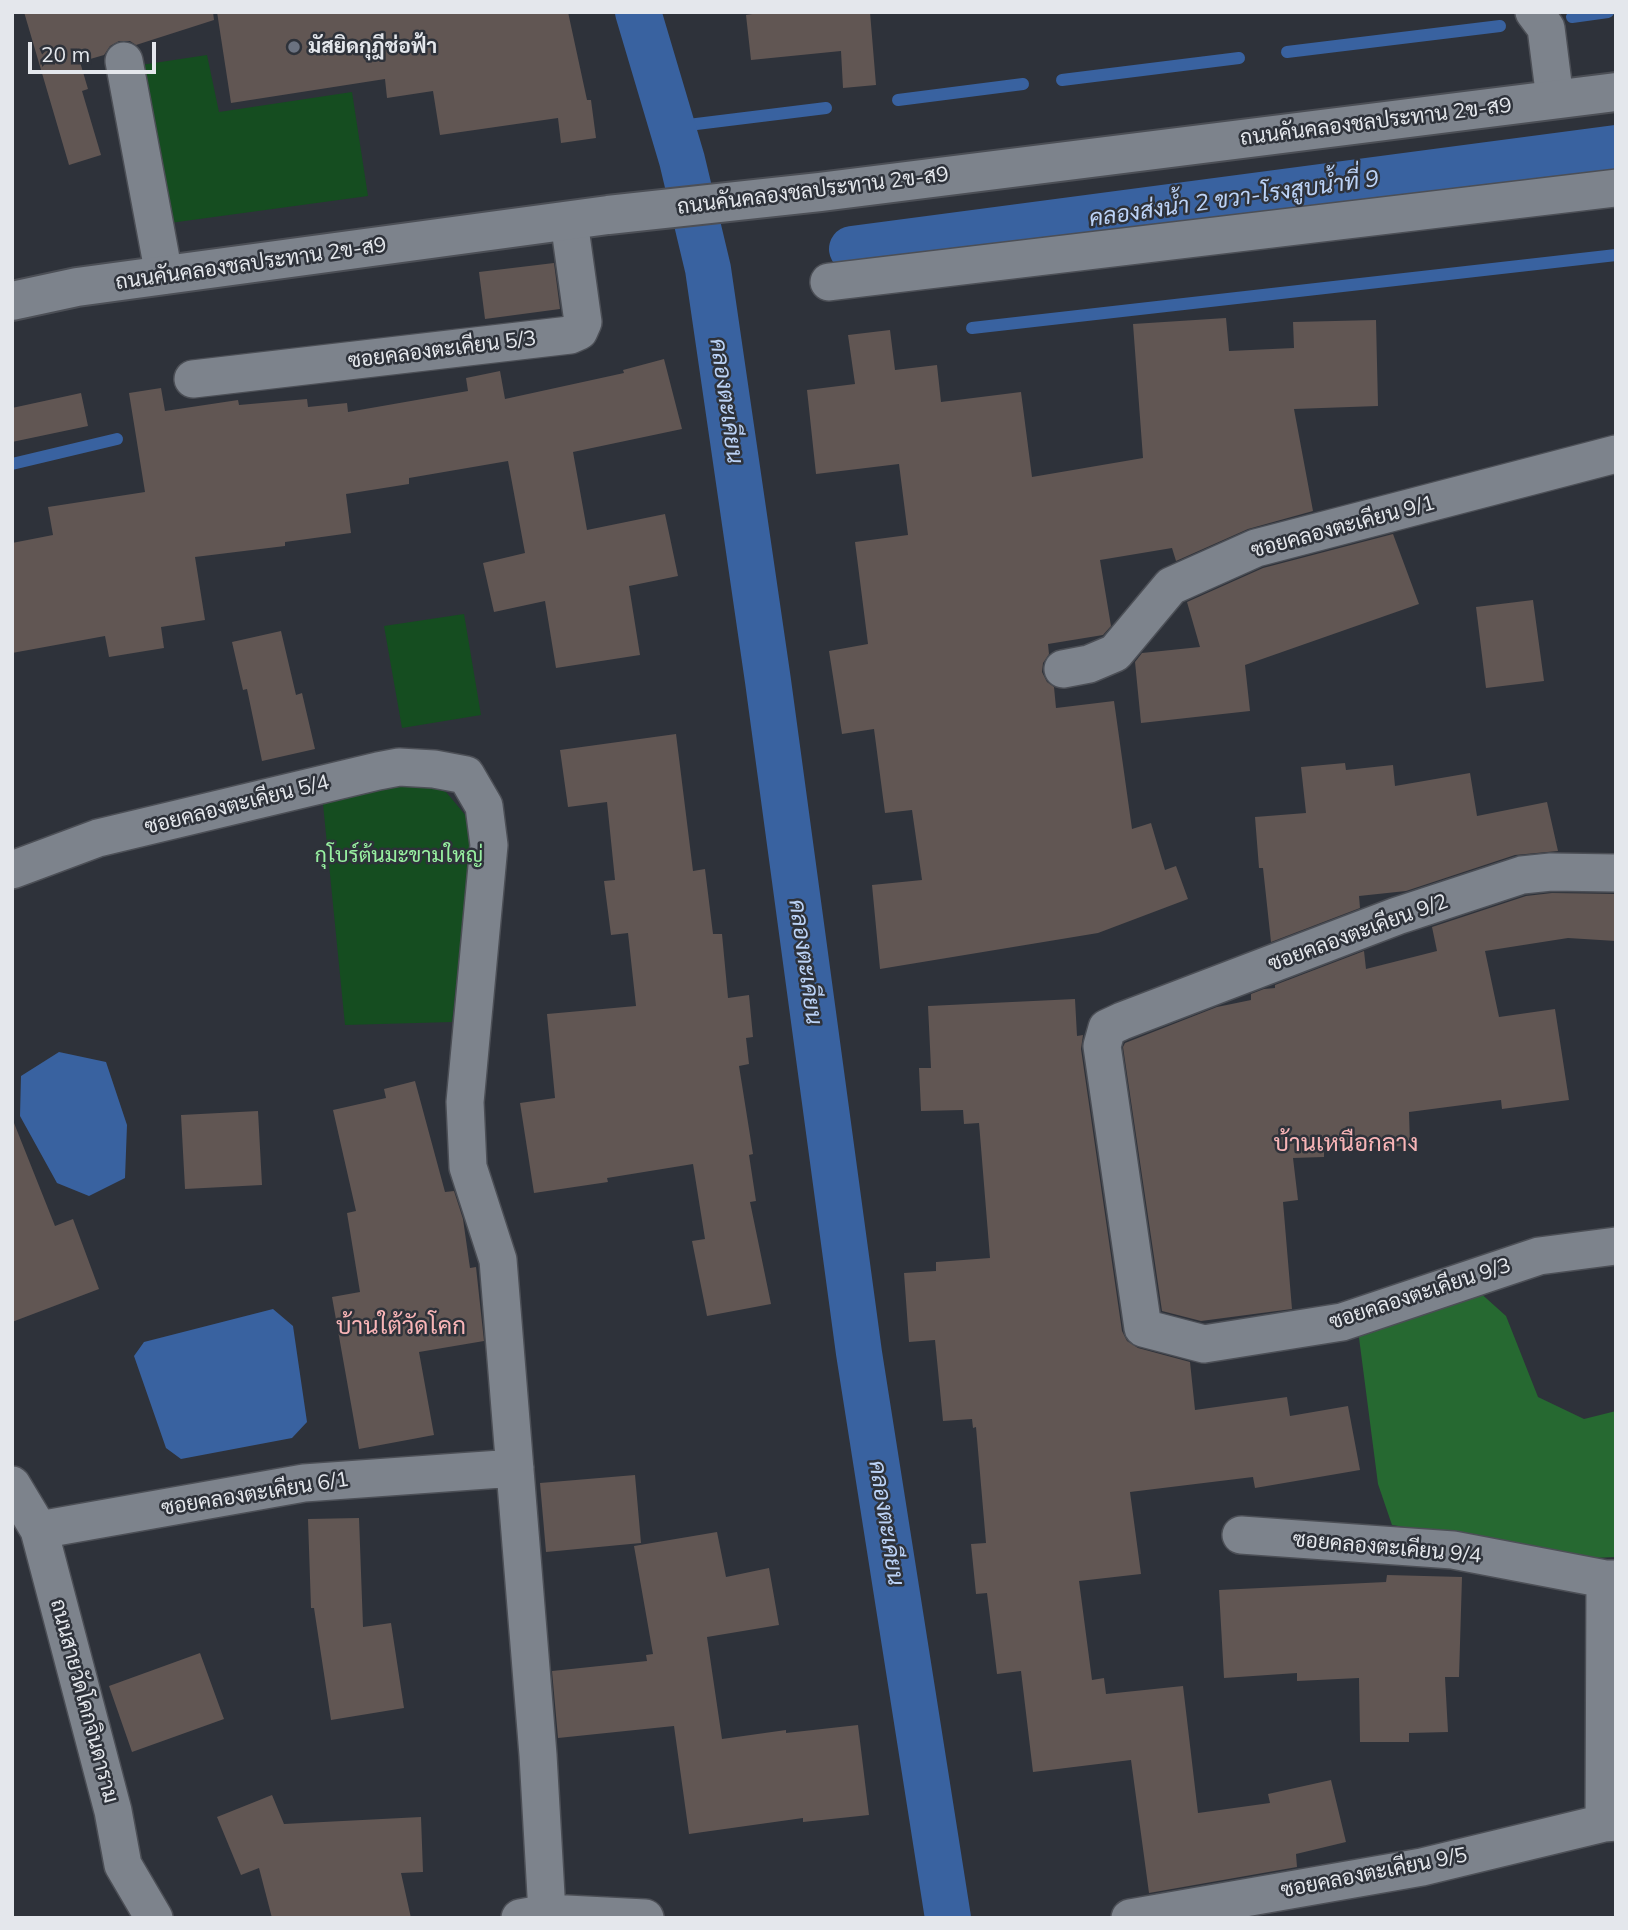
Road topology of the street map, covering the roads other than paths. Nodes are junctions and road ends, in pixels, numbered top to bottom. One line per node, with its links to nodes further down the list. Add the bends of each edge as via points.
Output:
1 (1534, 12): 4 (street, via 1546,28)
2 (124, 61): 7 (street)
3 (1616, 92): 4 (street, ถนนคันคลองชลประทาน 2ข-ส9)
4 (1555, 99): 6 (street, ถนนคันคลองชลประทาน 2ข-ส9)
5 (1616, 188): 8 (street)
6 (569, 221): 7 (street, ถนนคันคลองชลประทาน 2ข-ส9); 10 (street, ซอยคลองตะเคียน 5/3, via 583,322 579,331 570,335)
7 (164, 275): 9 (street, ถนนคันคลองชลประทาน 2ข-ส9)
8 (829, 282)
9 (12, 302)
10 (193, 379)
11 (1616, 454): 12 (street, ซอยคลองตะเคียน 9/1, via 1256,548 1171,586 1115,653)
12 (1063, 669)
13 (12, 870): 17 (street, ซอยคลองตะเคียน 5/4, via 98,838 378,771 399,767 466,775 484,806 489,845 465,1102 468,1167 498,1260)
14 (1616, 873): 16 (street, ซอยคลองตะเคียน 9/2, via 1522,875 1397,916 1107,1028 1102,1046)
15 (1616, 1247): 16 (street, ซอยคลองตะเคียน 9/3, via 1539,1256 1342,1322 1204,1344)
16 (1143, 1328)
17 (515, 1468): 19 (street, ซอยคลองตะเคียน 6/1, via 304,1483); 23 (street, via 538,1755)
18 (12, 1485): 19 (street, ถนนสายวัดโคกจินดาราม)
19 (39, 1530): 24 (street, ถนนสายวัดโคกจินดาราม, via 123,1865)
20 (1241, 1535): 21 (street, ซอยคลองตะเคียน 9/4, via 1453,1550)
21 (1610, 1579): 22 (street)
22 (1610, 1823): 26 (street, ซอยคลองตะเคียน 9/5, via 1422,1867)
23 (533, 1916): 25 (street)
24 (155, 1918)
25 (645, 1918)
26 (1130, 1918)

